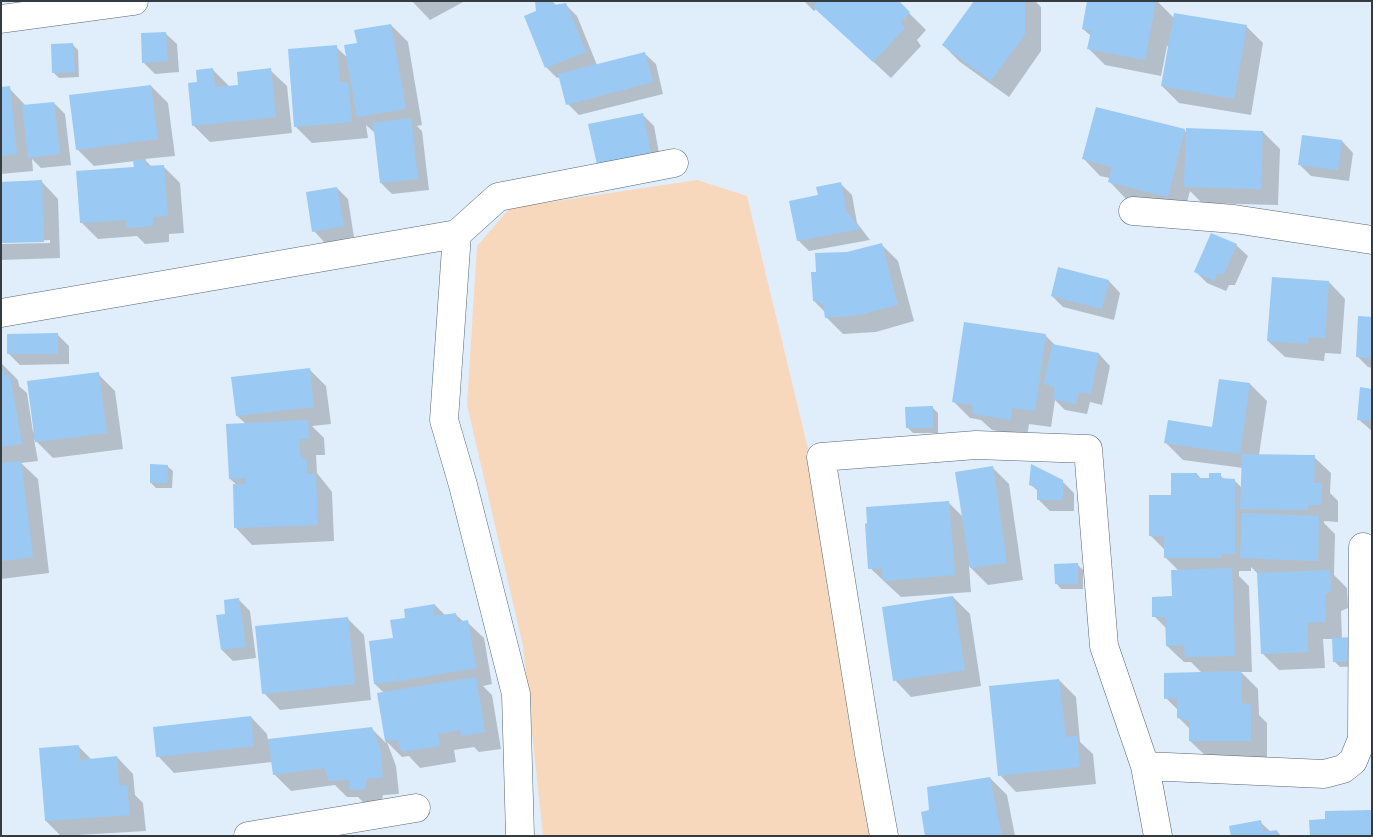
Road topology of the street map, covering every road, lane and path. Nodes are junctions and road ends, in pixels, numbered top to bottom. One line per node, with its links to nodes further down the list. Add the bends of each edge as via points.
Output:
1 (134, 1): 2 (street)
2 (1, 19)
3 (674, 162): 5 (street, via 498,197)
4 (1133, 211): 6 (street, via 1234,219)
5 (457, 234): 7 (street); 12 (street, via 444,420 516,694)
6 (1372, 240)
7 (1, 314)
8 (1363, 547): 9 (street, via 1362,739 1353,761 1343,769 1324,774)
9 (1145, 766): 13 (street, via 1104,646 1088,449 976,444 821,457); 14 (street)
10 (416, 808): 11 (street)
11 (248, 836)
12 (520, 836)
13 (884, 836)
14 (1158, 836)

